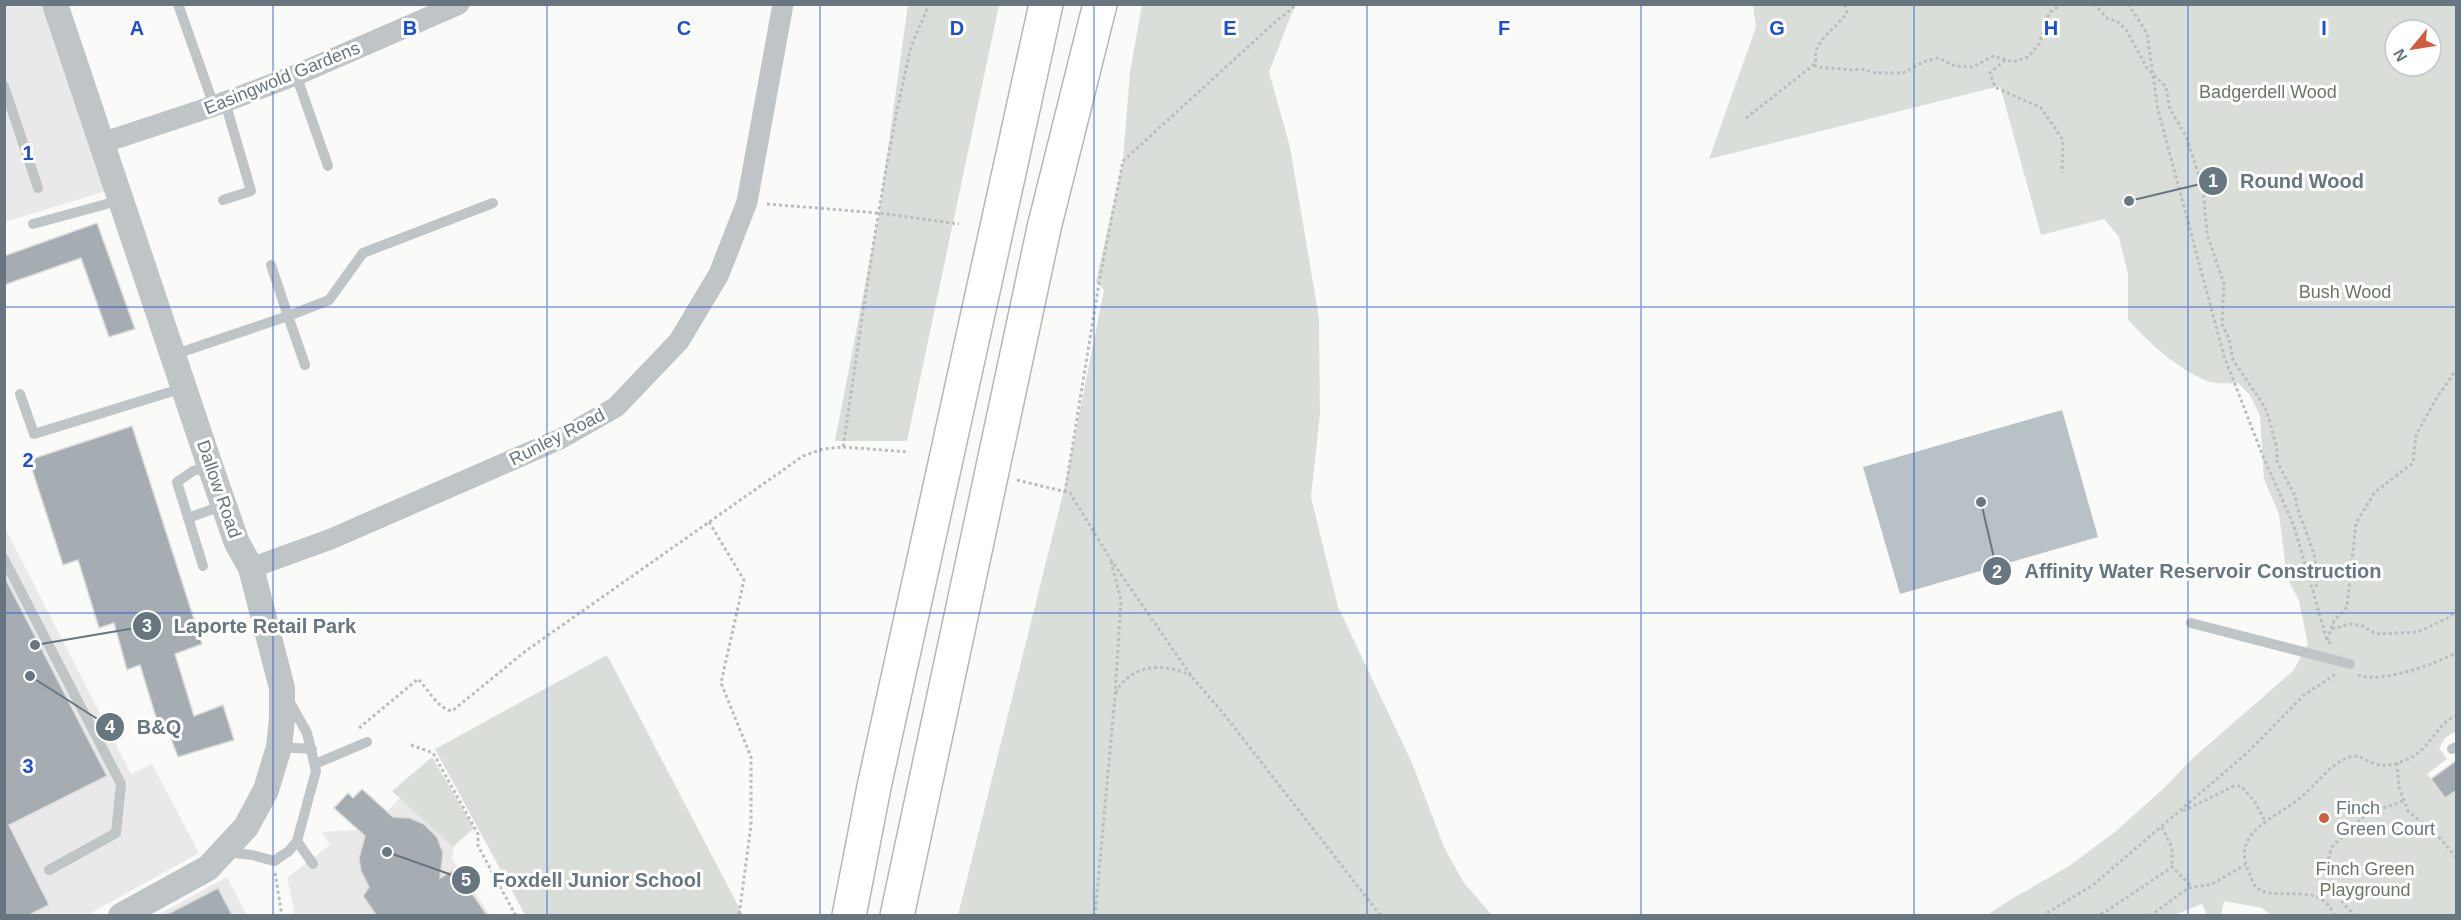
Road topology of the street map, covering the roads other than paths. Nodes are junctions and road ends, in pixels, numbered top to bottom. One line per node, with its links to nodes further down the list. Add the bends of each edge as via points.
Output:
1 (55, 4): 10 (street, Dallow Road)
2 (178, 4): 9 (lane)
3 (459, 4): 7 (street, Easingwold Gardens)
4 (783, 4): 28 (street, Runley Road, via 747,202 719,274 679,341 616,407 560,439 331,539)
5 (1046, 4): 41 (highway)
6 (1100, 4): 42 (highway, via 1044,228)
7 (296, 75): 9 (street, Easingwold Gardens); 11 (lane)
8 (4, 86): 12 (lane)
9 (219, 104): 10 (street, Easingwold Gardens); 14 (lane, via 251,191)
10 (102, 143): 13 (street, Dallow Road)
11 (328, 166)
12 (38, 188)
13 (121, 200): 16 (lane); 19 (street, Dallow Road)
14 (223, 200)
15 (493, 203): 18 (lane, via 363,253 329,300)
16 (33, 224)
17 (271, 265): 18 (lane)
18 (288, 316): 19 (lane); 20 (lane)
19 (173, 355): 21 (street, Dallow Road)
20 (305, 365)
21 (183, 388): 22 (lane, via 34,434); 23 (street, Dallow Road)
22 (20, 394)
23 (210, 466): 24 (street, Dallow Road); 25 (lane, via 177,482)
24 (224, 505): 25 (lane); 28 (street, Dallow Road, via 237,543)
25 (188, 518): 27 (lane)
26 (4, 559): 39 (lane, via 121,784 116,833)
27 (203, 566)
28 (251, 568): 31 (street, Dallow Road)
29 (2191, 623): 30 (lane)
30 (2350, 664)
31 (282, 688): 33 (street, Dallow Road); 34 (lane)
32 (367, 742): 35 (lane)
33 (279, 747): 34 (lane); 37 (street, Dallow Road, via 266,790 246,827)
34 (312, 749): 35 (lane)
35 (315, 764): 36 (lane)
36 (297, 841): 37 (lane, via 274,861); 38 (lane)
37 (225, 852): 40 (street, Dallow Road, via 208,868)
38 (313, 864)
39 (49, 870)
40 (121, 915)
41 (849, 915)
42 (897, 915)

